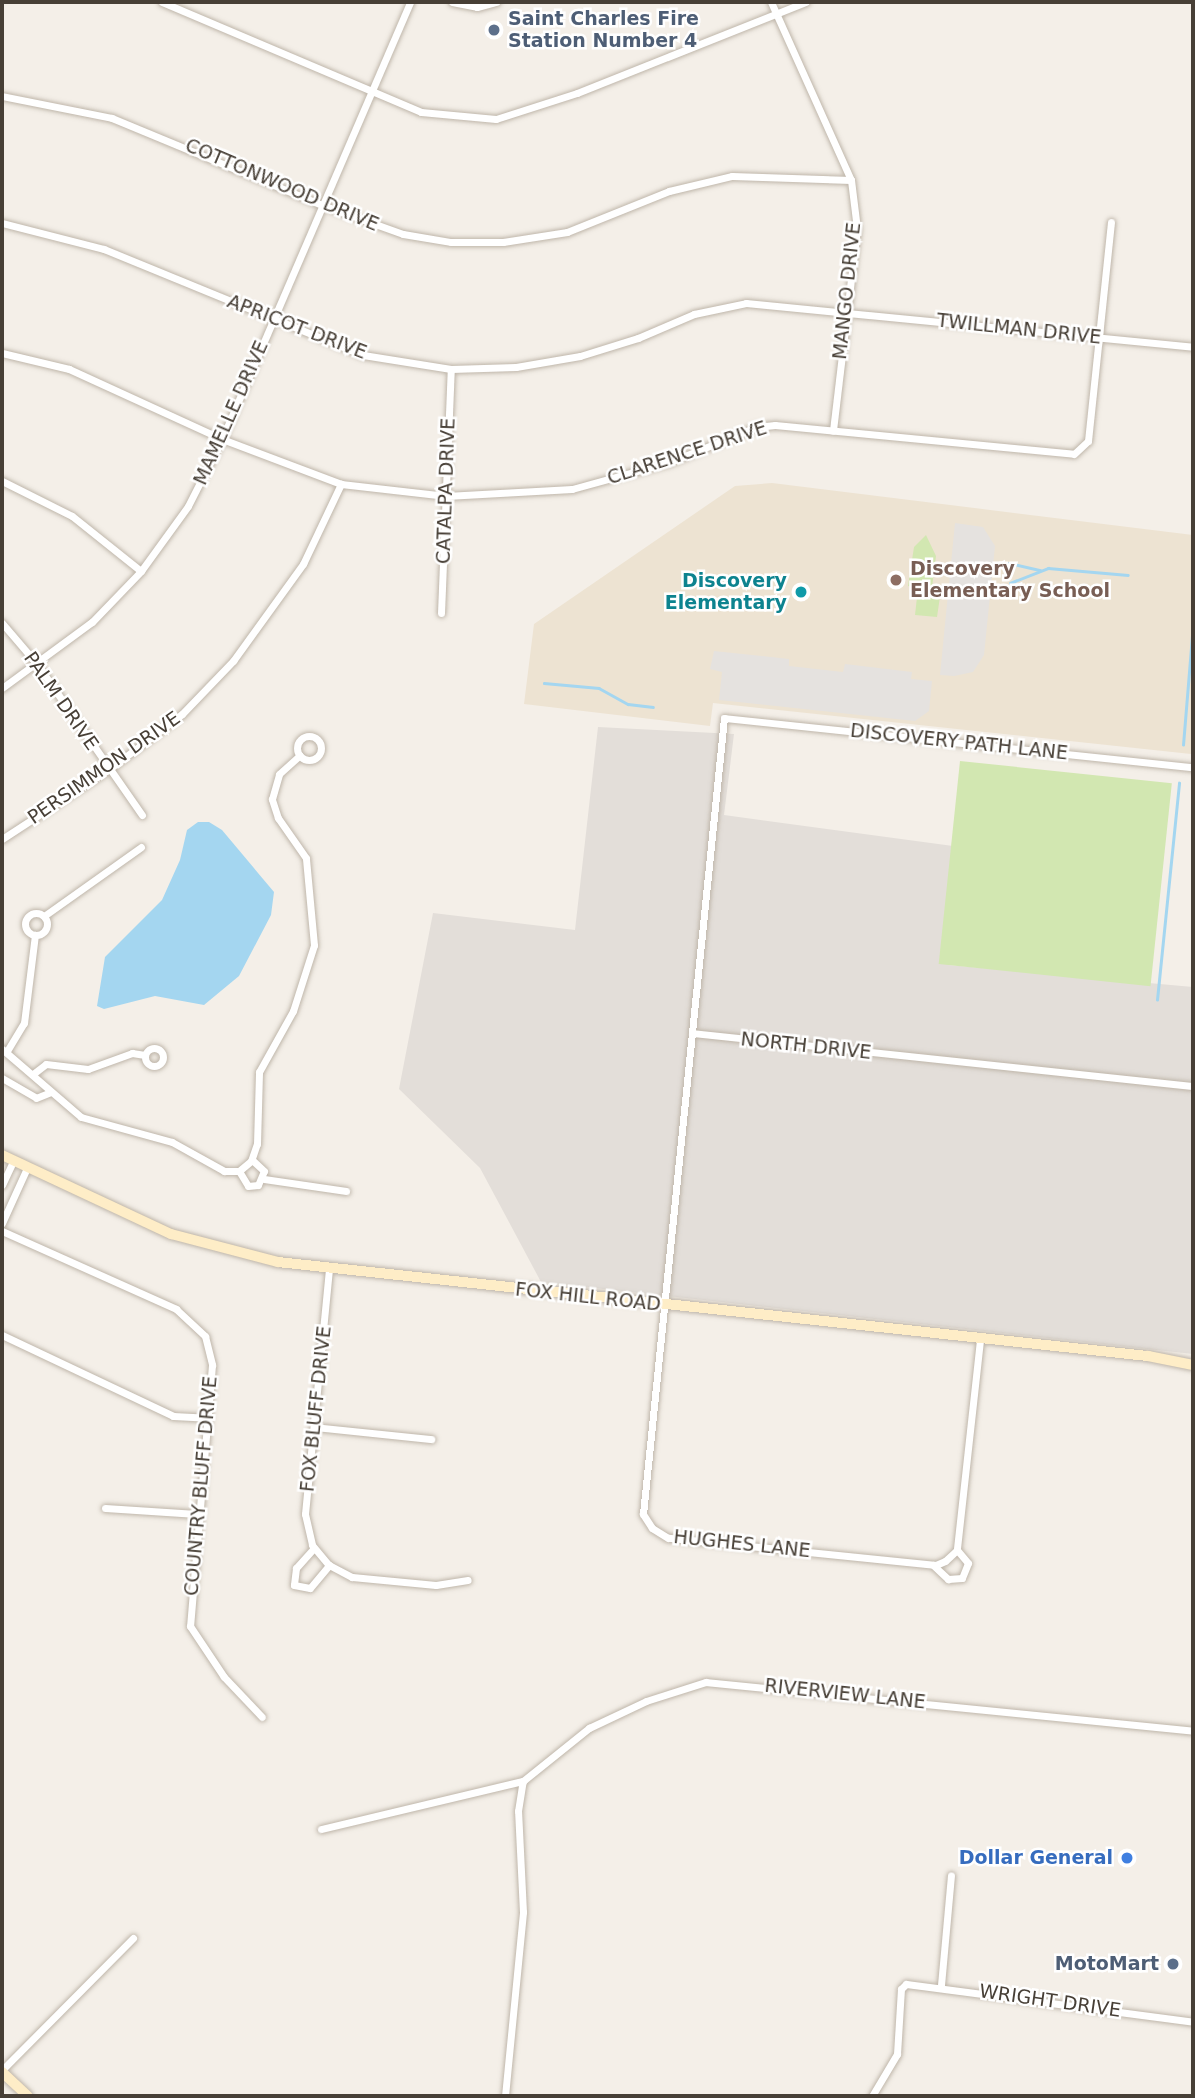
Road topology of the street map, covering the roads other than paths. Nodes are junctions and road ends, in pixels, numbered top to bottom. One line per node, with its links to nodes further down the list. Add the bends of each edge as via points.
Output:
1 (162, 2): 8 (street)
2 (410, 2): 8 (street, MAMELLE DRIVE)
3 (452, 2): 4 (street, via 477,7)
4 (496, 2)
5 (771, 2): 7 (street, MANGO DRIVE)
6 (806, 2): 7 (street)
7 (777, 13): 8 (street, via 510,117 457,119 421,112); 10 (street, MANGO DRIVE, via 793,59)
8 (371, 92): 11 (street, MAMELLE DRIVE)
9 (2, 96): 11 (street, COTTONWOOD DRIVE, via 69,106 156,132)
10 (851, 180): 11 (street, COTTONWOOD DRIVE, via 758,176 701,181 566,232 503,242 452,242 403,234); 14 (street, MANGO DRIVE, via 857,229)
11 (322, 205): 15 (street, MAMELLE DRIVE)
12 (1111, 222): 16 (street, CLARENCE DRIVE)
13 (2, 223): 15 (street, APRICOT DRIVE, via 104,249)
14 (845, 309): 16 (street, TWILLMAN DRIVE); 19 (street, APRICOT DRIVE, via 746,303 694,314 580,356 516,367); 20 (street, MANGO DRIVE)
15 (272, 320): 19 (street, APRICOT DRIVE, via 363,355); 21 (street, MAMELLE DRIVE)
16 (1099, 338): 17 (street, TWILLMAN DRIVE); 20 (street, CLARENCE DRIVE, via 1088,441 1074,454)
17 (1193, 347)
18 (2, 353): 21 (street, CLARENCE DRIVE, via 69,369)
19 (451, 369): 24 (street, CATALPA DRIVE)
20 (833, 431): 24 (street, CLARENCE DRIVE, via 756,427 670,462 572,489)
21 (222, 439): 23 (street, CLARENCE DRIVE); 25 (street, MAMELLE DRIVE, via 188,506)
22 (2, 481): 25 (street, via 72,516)
23 (341, 484): 24 (street, CLARENCE DRIVE); 32 (street, PERSIMMON DRIVE, via 303,564 233,661 182,714)
24 (446, 496): 26 (street, CATALPA DRIVE)
25 (141, 571): 28 (street, MAMELLE DRIVE, via 92,622)
26 (441, 613)
27 (2, 623): 28 (street, PALM DRIVE)
28 (37, 664): 29 (street, MAMELLE DRIVE); 32 (street, PALM DRIVE)
29 (2, 688)
30 (300, 755): 46 (street, via 279,774 272,799 278,818 306,859 314,945 293,1011 259,1072)
31 (1193, 767): 38 (street, DISCOVERY PATH LANE, via 724,718)
32 (108, 770): 33 (street, PALM DRIVE); 34 (street, PERSIMMON DRIVE)
33 (142, 815)
34 (2, 839)
35 (141, 847): 36 (street)
36 (44, 916): 37 (street, via 45,930); 37 (street, via 35,913 26,918 26,928)
37 (35, 935): 39 (street, via 24,1023)
38 (692, 1033): 43 (street, NORTH DRIVE); 56 (street)
39 (4, 1050): 41 (street)
40 (145, 1055): 41 (street, via 132,1053 88,1069 46,1064)
41 (33, 1074): 44 (street)
42 (2, 1078): 44 (street, via 36,1098)
43 (1193, 1086)
44 (51, 1092): 49 (street, via 81,1118 172,1142 224,1171)
45 (2, 1155): 47 (street, FOX HILL ROAD)
46 (252, 1160): 49 (street); 50 (street, via 264,1171)
47 (13, 1161): 48 (street, FOX HILL ROAD); 51 (street)
48 (27, 1168): 53 (street); 55 (street, FOX HILL ROAD, via 171,1234 231,1253)
49 (239, 1171): 50 (street, via 248,1186)
50 (264, 1179): 52 (street)
51 (2, 1185)
52 (346, 1191)
53 (2, 1223)
54 (2, 1231): 60 (street, COUNTRY BLUFF DRIVE, via 188,1316 209,1346 212,1365)
55 (329, 1269): 56 (street, FOX HILL ROAD); 61 (street, FOX BLUFF DRIVE)
56 (664, 1306): 58 (street, FOX HILL ROAD); 67 (street, HUGHES LANE, via 643,1514 652,1528 668,1538)
57 (2, 1335): 60 (street, via 173,1416)
58 (980, 1340): 59 (street, FOX HILL ROAD); 66 (street, HUGHES LANE)
59 (1193, 1365)
60 (207, 1419): 64 (street, COUNTRY BLUFF DRIVE)
61 (314, 1427): 62 (street); 65 (street, FOX BLUFF DRIVE, via 305,1514)
62 (431, 1439)
63 (105, 1507): 64 (street)
64 (197, 1514): 70 (street, COUNTRY BLUFF DRIVE, via 190,1626 224,1677)
65 (314, 1548): 68 (street, FOX BLUFF DRIVE); 68 (street, via 296,1567 294,1585 310,1588)
66 (957, 1550): 67 (street); 67 (street, HUGHES LANE, via 968,1563 962,1578 948,1579)
67 (933, 1564)
68 (329, 1565): 69 (street, FOX BLUFF DRIVE, via 352,1577 376,1580 436,1585)
69 (468, 1580)
70 (262, 1717)
71 (1193, 1731): 72 (street, RIVERVIEW LANE, via 706,1682 646,1701 589,1728)
72 (523, 1781): 73 (street, RIVERVIEW LANE); 80 (street, via 518,1811 523,1912)
73 (321, 1829)
74 (951, 1875): 76 (street)
75 (133, 1938): 78 (street)
76 (941, 1985): 77 (street, WRIGHT DRIVE); 81 (street, WRIGHT DRIVE, via 906,1984 901,1989 897,2054)
77 (1193, 2022)
78 (2, 2071): 79 (street)
79 (28, 2096)
80 (505, 2096)
81 (873, 2096)

